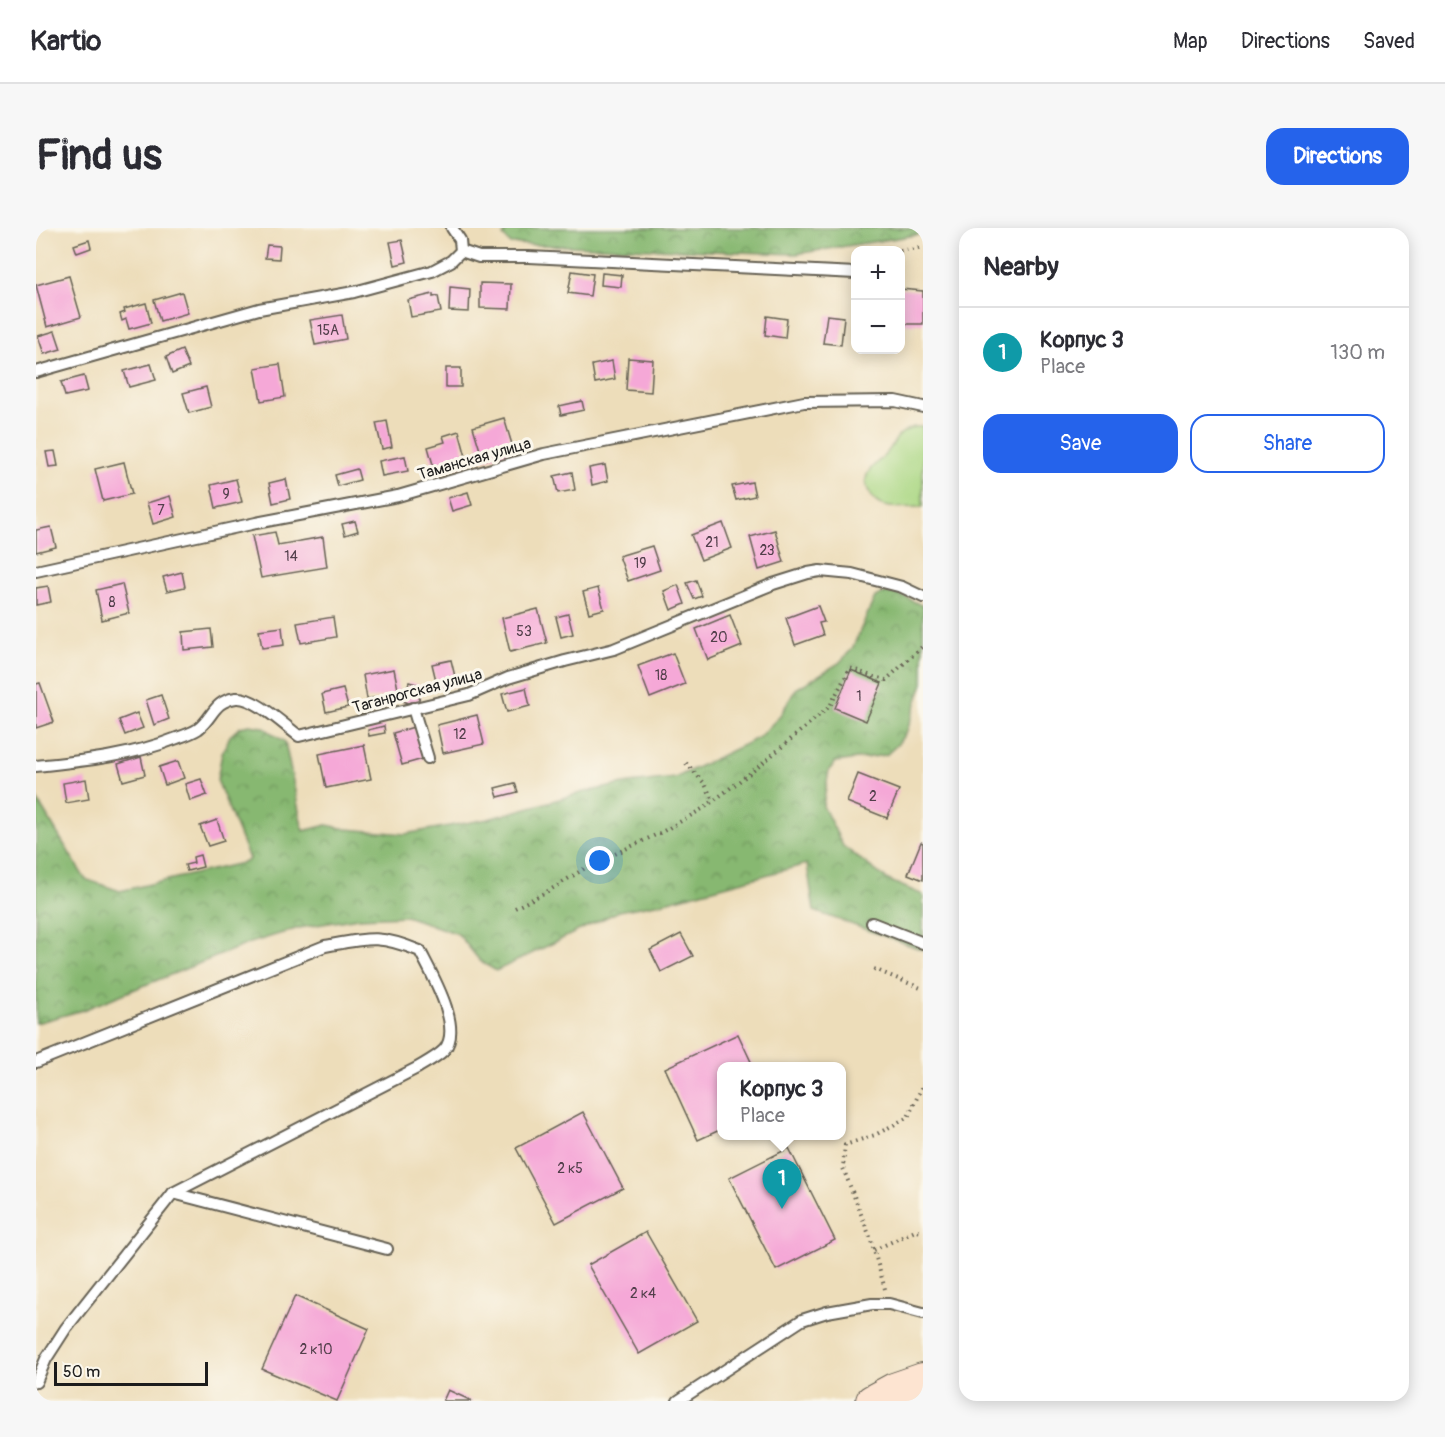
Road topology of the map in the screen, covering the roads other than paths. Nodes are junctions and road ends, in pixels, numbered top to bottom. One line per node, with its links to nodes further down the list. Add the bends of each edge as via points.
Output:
1 (452, 228): 2 (lane, via 460,240)
2 (461, 251): 3 (lane, via 479,257); 4 (lane, via 432,271 354,292 259,309)
3 (851, 273)
4 (36, 372)
5 (923, 407): 6 (lane, Таманская улица, via 895,401 788,405 544,454 398,496)
6 (36, 571)
7 (923, 597): 8 (lane, Таганрогская улица, via 902,587 852,574 820,571 773,584 614,649 508,678 469,695)
8 (413, 708): 9 (lane); 10 (lane, Таганрогская улица, via 298,736 253,702 238,698 223,702 199,728 176,739 105,758)
9 (429, 758)
10 (36, 766)
11 (872, 923): 12 (lane)
12 (923, 943)
13 (36, 1062): 14 (lane, via 325,946 369,938 394,940 420,951 443,997 451,1033 444,1050 417,1068)
14 (173, 1192): 15 (lane); 18 (lane, via 66,1328)
15 (387, 1249)
16 (923, 1313): 19 (lane, via 872,1304 802,1320)
17 (923, 1379): 20 (street)
18 (36, 1382)
19 (678, 1401)
20 (872, 1401)

